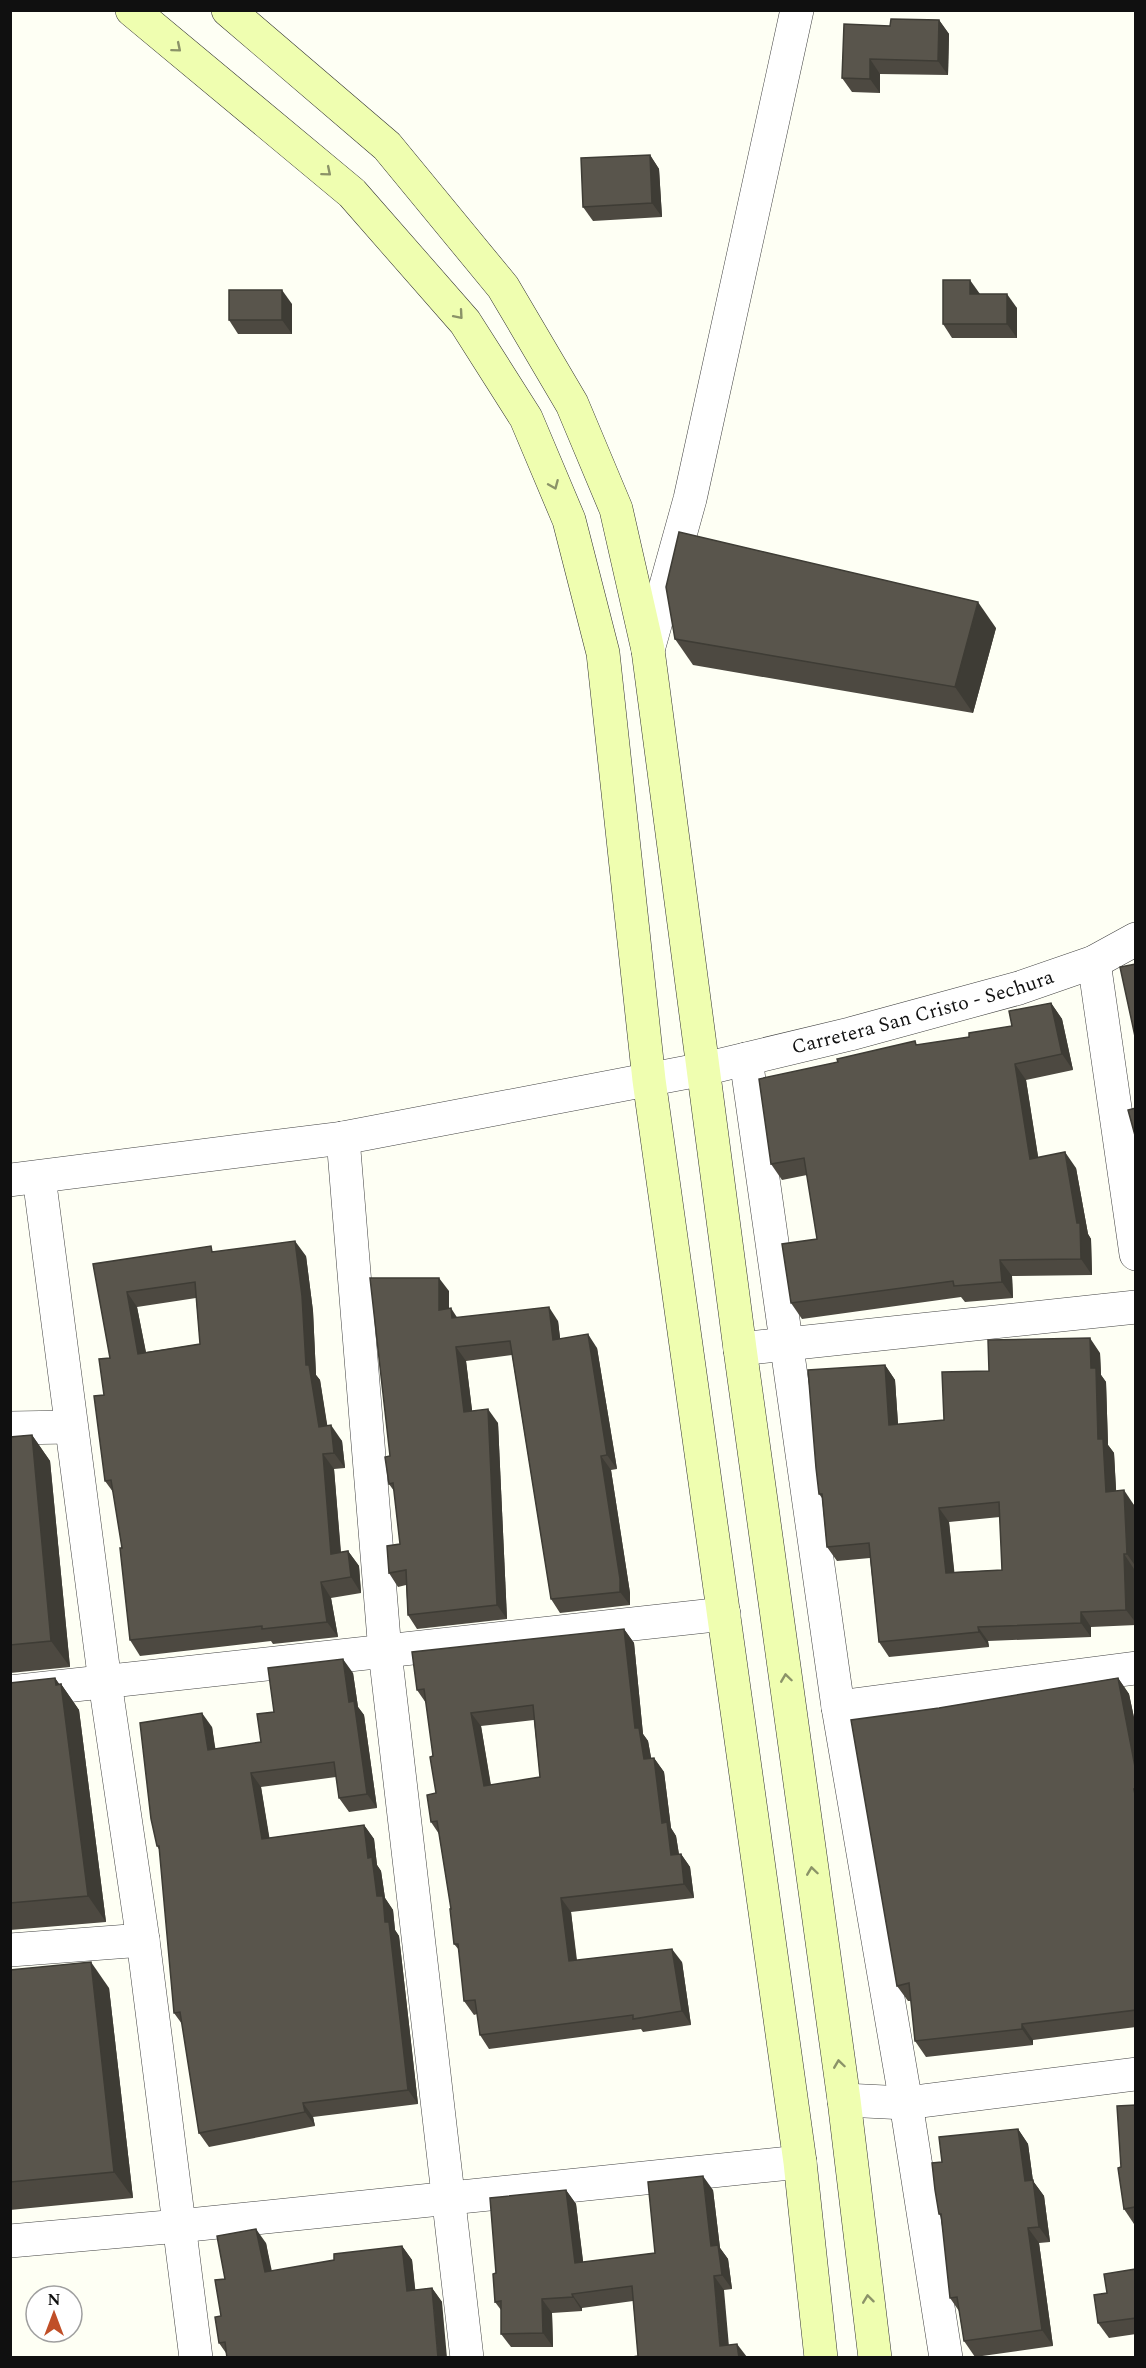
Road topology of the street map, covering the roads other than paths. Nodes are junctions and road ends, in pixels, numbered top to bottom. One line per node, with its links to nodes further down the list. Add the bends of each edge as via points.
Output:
1 (132, 10): 9 (main road, one-way to 9, via 352,193 465,322 526,418 569,520 603,653)
2 (228, 10): 4 (main road, via 387,146 503,287 572,404 616,509)
3 (797, 10): 4 (street, via 690,499)
4 (648, 650): 8 (main road)
5 (1136, 939): 6 (street, Carretera San Cristo - Sechura)
6 (1094, 962): 7 (street, Carretera San Cristo - Sechura, via 1019,988); 12 (street)
7 (746, 1059): 8 (street, Carretera San Cristo - Sechura); 14 (street)
8 (704, 1069): 9 (street, Carretera San Cristo - Sechura); 15 (main road)
9 (650, 1080): 10 (street, Carretera San Cristo - Sechura); 18 (main road)
10 (343, 1138): 11 (street, Carretera San Cristo - Sechura); 19 (street)
11 (25, 1179): 16 (street)
12 (1136, 1254)
13 (1136, 1307): 14 (street)
14 (788, 1343): 15 (street); 23 (street)
15 (740, 1348): 27 (main road, one-way to 15)
16 (71, 1427): 17 (street); 21 (street)
17 (10, 1428)
18 (724, 1614): 19 (street); 29 (main road)
19 (386, 1652): 21 (street); 30 (street)
20 (1136, 1668): 23 (street)
21 (105, 1682): 22 (street); 24 (street)
22 (10, 1692)
23 (838, 1707): 28 (street)
24 (143, 1940): 25 (street); 31 (street)
25 (10, 1950)
26 (1136, 2074): 28 (street)
27 (844, 2100): 28 (street); 36 (main road, one-way to 27)
28 (906, 2103): 37 (street)
29 (800, 2162): 30 (street); 35 (main road)
30 (448, 2197): 31 (street); 34 (street)
31 (179, 2226): 32 (street); 33 (street)
32 (10, 2241)
33 (196, 2358)
34 (467, 2358)
35 (821, 2358)
36 (875, 2358)
37 (946, 2358)

